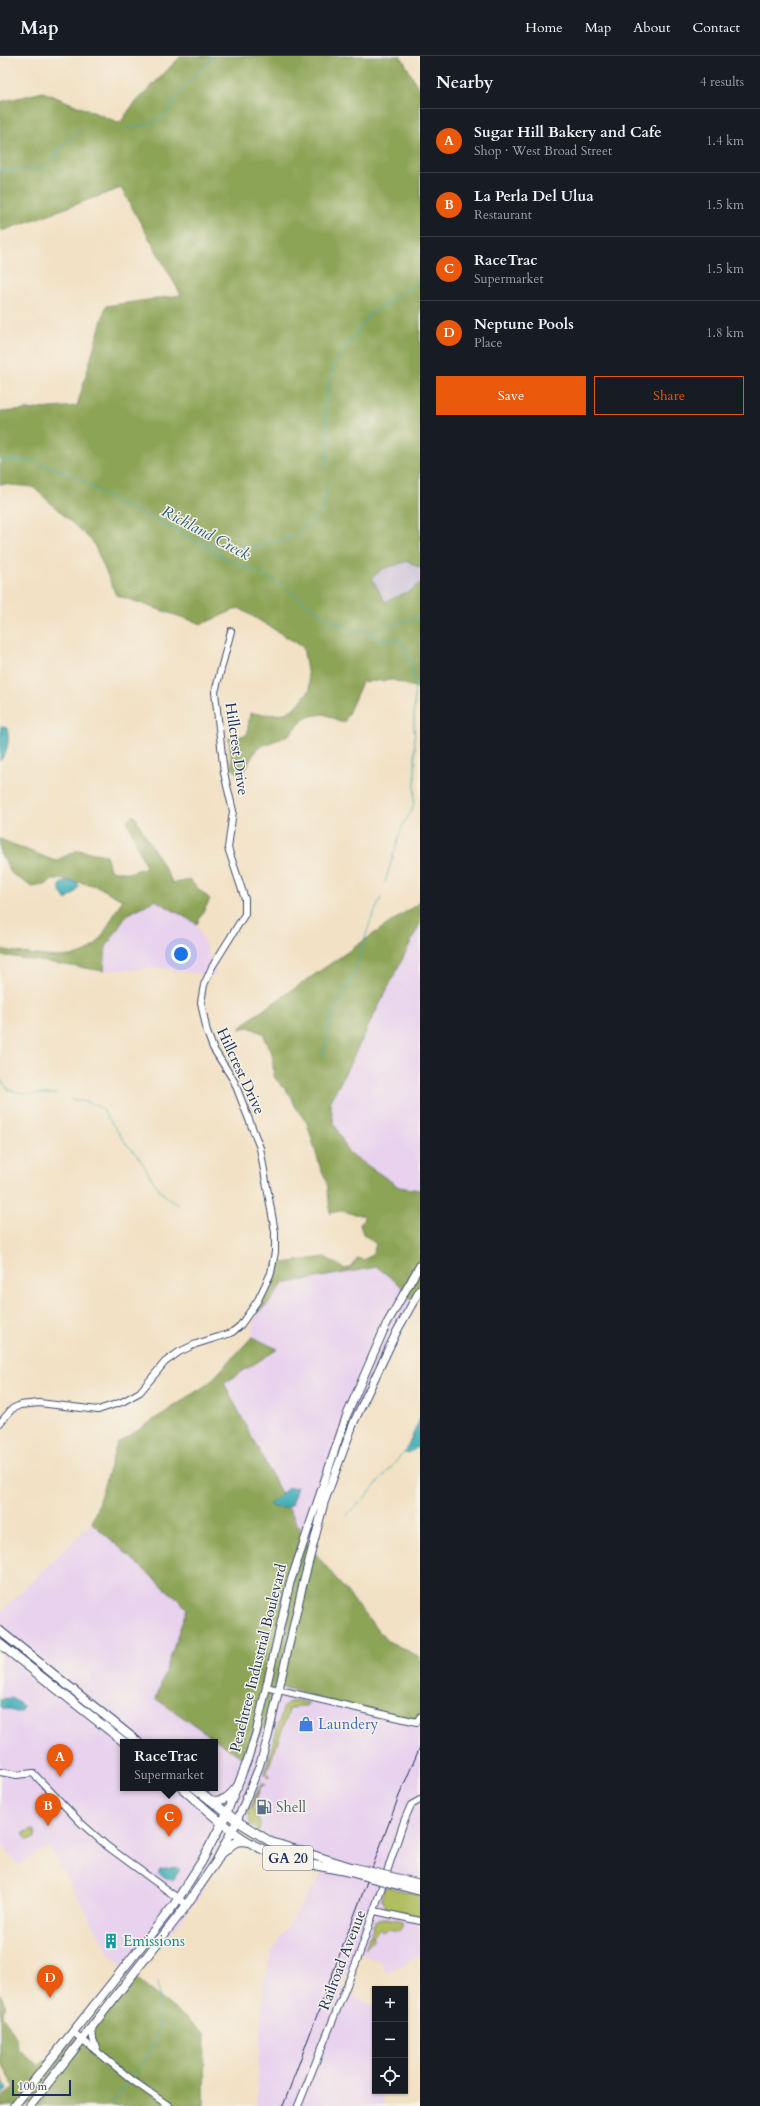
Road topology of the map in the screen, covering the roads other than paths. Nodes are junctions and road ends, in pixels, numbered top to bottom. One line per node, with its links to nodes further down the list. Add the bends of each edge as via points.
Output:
1 (231, 632): 4 (street, Hillcrest Drive, via 215,692 224,773 233,811 228,848 245,899 245,914 212,967 204,985 201,1002 213,1048 234,1081 260,1148 275,1232 271,1273 258,1300 240,1326 231,1333 179,1352 165,1362 140,1392 122,1402 98,1410 39,1402 20,1405 12,1409)
2 (420, 1265): 7 (main road, Peachtree Industrial Boulevard, via 386,1325 346,1417 290,1583)
3 (420, 1290): 8 (main road, Peachtree Industrial Boulevard, via 397,1331 354,1422 324,1503)
4 (0, 1423)
5 (0, 1631): 11 (highway)
6 (0, 1644): 10 (highway)
7 (266, 1687): 8 (street); 13 (main road, Peachtree Industrial Boulevard, via 256,1733)
8 (278, 1690): 9 (street); 19 (main road, Peachtree Industrial Boulevard, via 259,1767)
9 (418, 1720)
10 (120, 1739)
11 (134, 1739)
12 (1, 1774): 28 (street, via 33,1773 107,1846)
13 (237, 1788): 16 (highway, via 228,1798 217,1802); 18 (main road, Peachtree Industrial Boulevard)
14 (186, 1791): 20 (highway, GA 20)
15 (199, 1791): 16 (highway, GA 20)
16 (210, 1800): 18 (highway, GA 20)
17 (420, 1800): 30 (street, Railroad Avenue, via 411,1805 404,1821)
18 (227, 1813): 19 (highway, GA 20); 20 (highway, Peachtree Industrial Boulevard)
19 (237, 1821): 21 (highway, Peachtree Industrial Boulevard); 24 (highway, GA 20, via 271,1842)
20 (223, 1823): 21 (highway, GA 20); 28 (highway, Peachtree Industrial Boulevard)
21 (232, 1830): 22 (highway, GA 20); 23 (highway, Peachtree Industrial Boulevard)
22 (249, 1842): 23 (highway, via 236,1842); 24 (highway, GA 20, via 283,1857)
23 (216, 1862): 29 (highway, Peachtree Industrial Boulevard)
24 (350, 1870): 25 (highway, GA 20, bridge)
25 (399, 1882): 26 (highway, GA 20); 27 (highway, GA 20)
26 (420, 1884)
27 (420, 1890)
28 (178, 1898): 29 (street); 33 (highway, Peachtree Industrial Boulevard)
29 (187, 1905): 32 (highway, Peachtree Industrial Boulevard)
30 (375, 1911): 31 (street); 39 (street, Railroad Avenue)
31 (420, 1921)
32 (92, 2027): 34 (highway, Peachtree Industrial Boulevard); 35 (street, via 94,2043)
33 (72, 2032): 34 (street); 36 (highway, Peachtree Industrial Boulevard)
34 (83, 2040): 35 (street); 37 (highway, Peachtree Industrial Boulevard)
35 (99, 2053): 38 (street)
36 (14, 2106)
37 (30, 2106)
38 (169, 2106)
39 (298, 2106)

